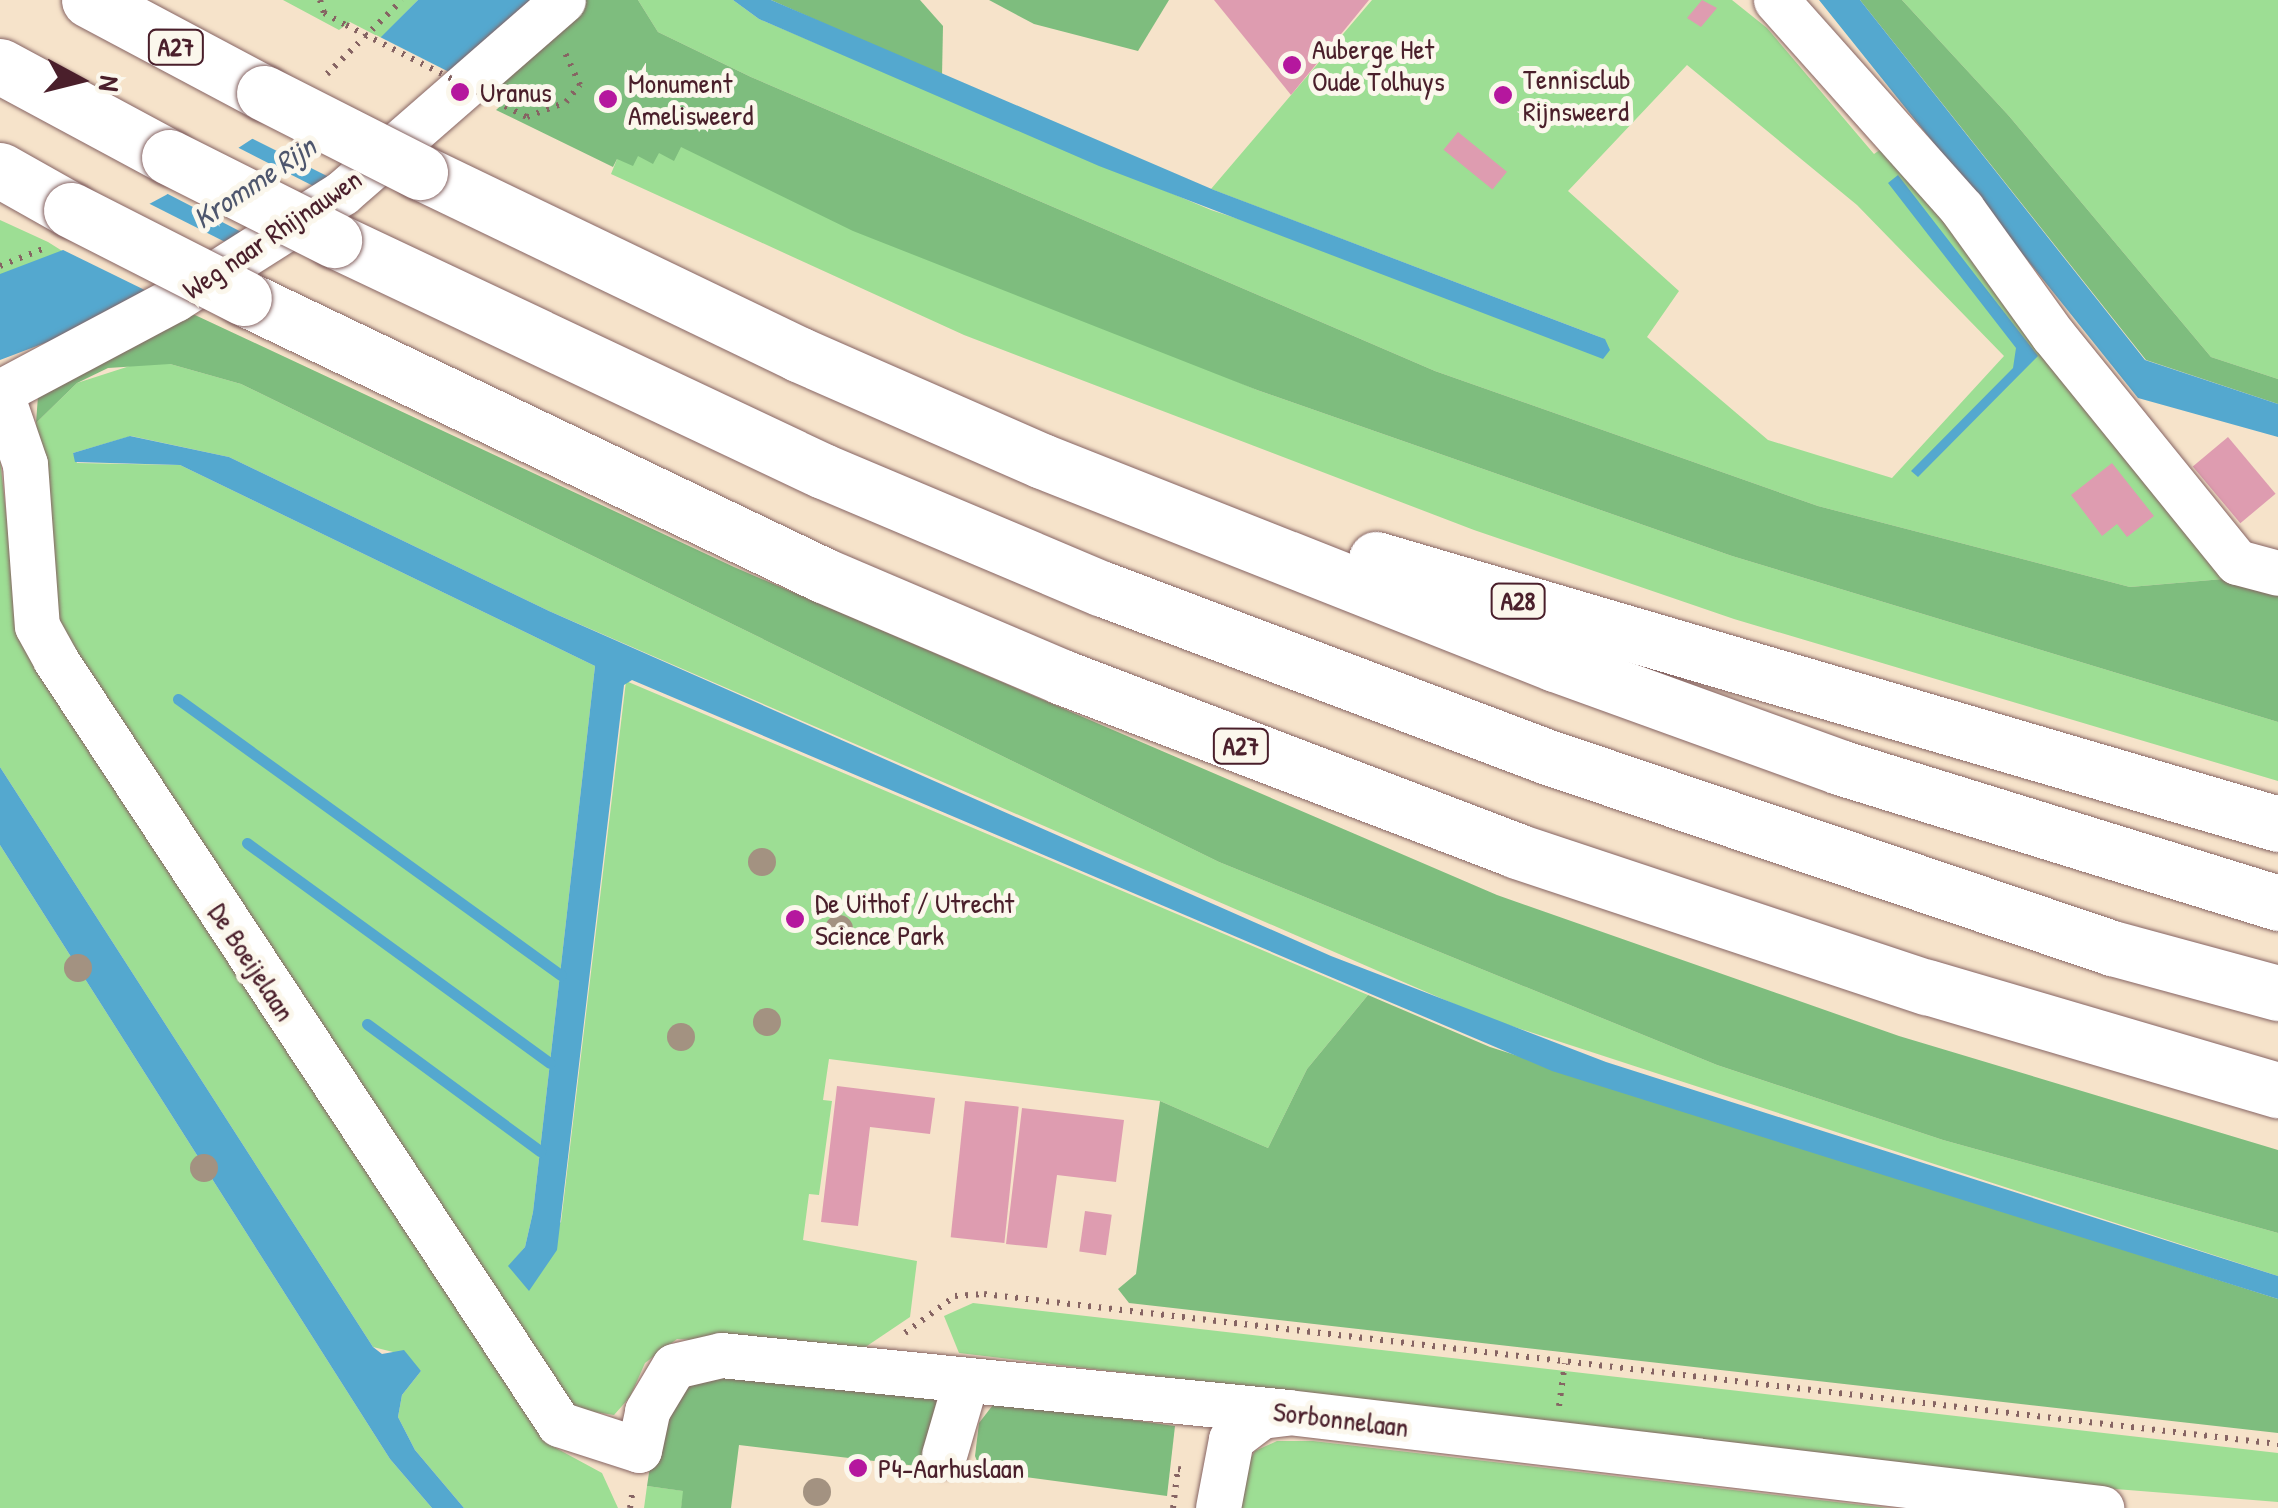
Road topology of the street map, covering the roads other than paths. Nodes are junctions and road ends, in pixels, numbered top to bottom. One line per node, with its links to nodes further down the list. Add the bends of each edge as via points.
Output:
1 (88, 0): 7 (highway, A27, bridge, via 420,172 798,354)
2 (1776, 0): 8 (street, via 1962,209 2053,334 2238,562)
3 (561, 20): 6 (street, Weg naar Rhijnauwen, via 342,193 175,299)
4 (0, 66): 11 (highway, bridge, via 334,240 824,471 1102,588 1582,769 2112,948)
5 (0, 170): 12 (highway, A27, bridge, via 244,298 824,574 1062,677 1516,851 1927,987)
6 (0, 392): 14 (street, De Boeijelaan, via 25,464 37,626 55,659 559,1424)
7 (1042, 461): 9 (highway, A28); 10 (highway, A27, via 1555,664 1839,767)
8 (2278, 573)
9 (2278, 824)
10 (2278, 903)
11 (2278, 993)
12 (2278, 1090)
13 (1288, 1412): 14 (street, Sorbonnelaan, via 961,1416 856,1369 696,1356 674,1366 658,1386); 15 (street, via 1262,1416 1231,1439); 16 (street, Sorbonnelaan)
14 (639, 1450)
15 (1218, 1508)
16 (2101, 1508)

